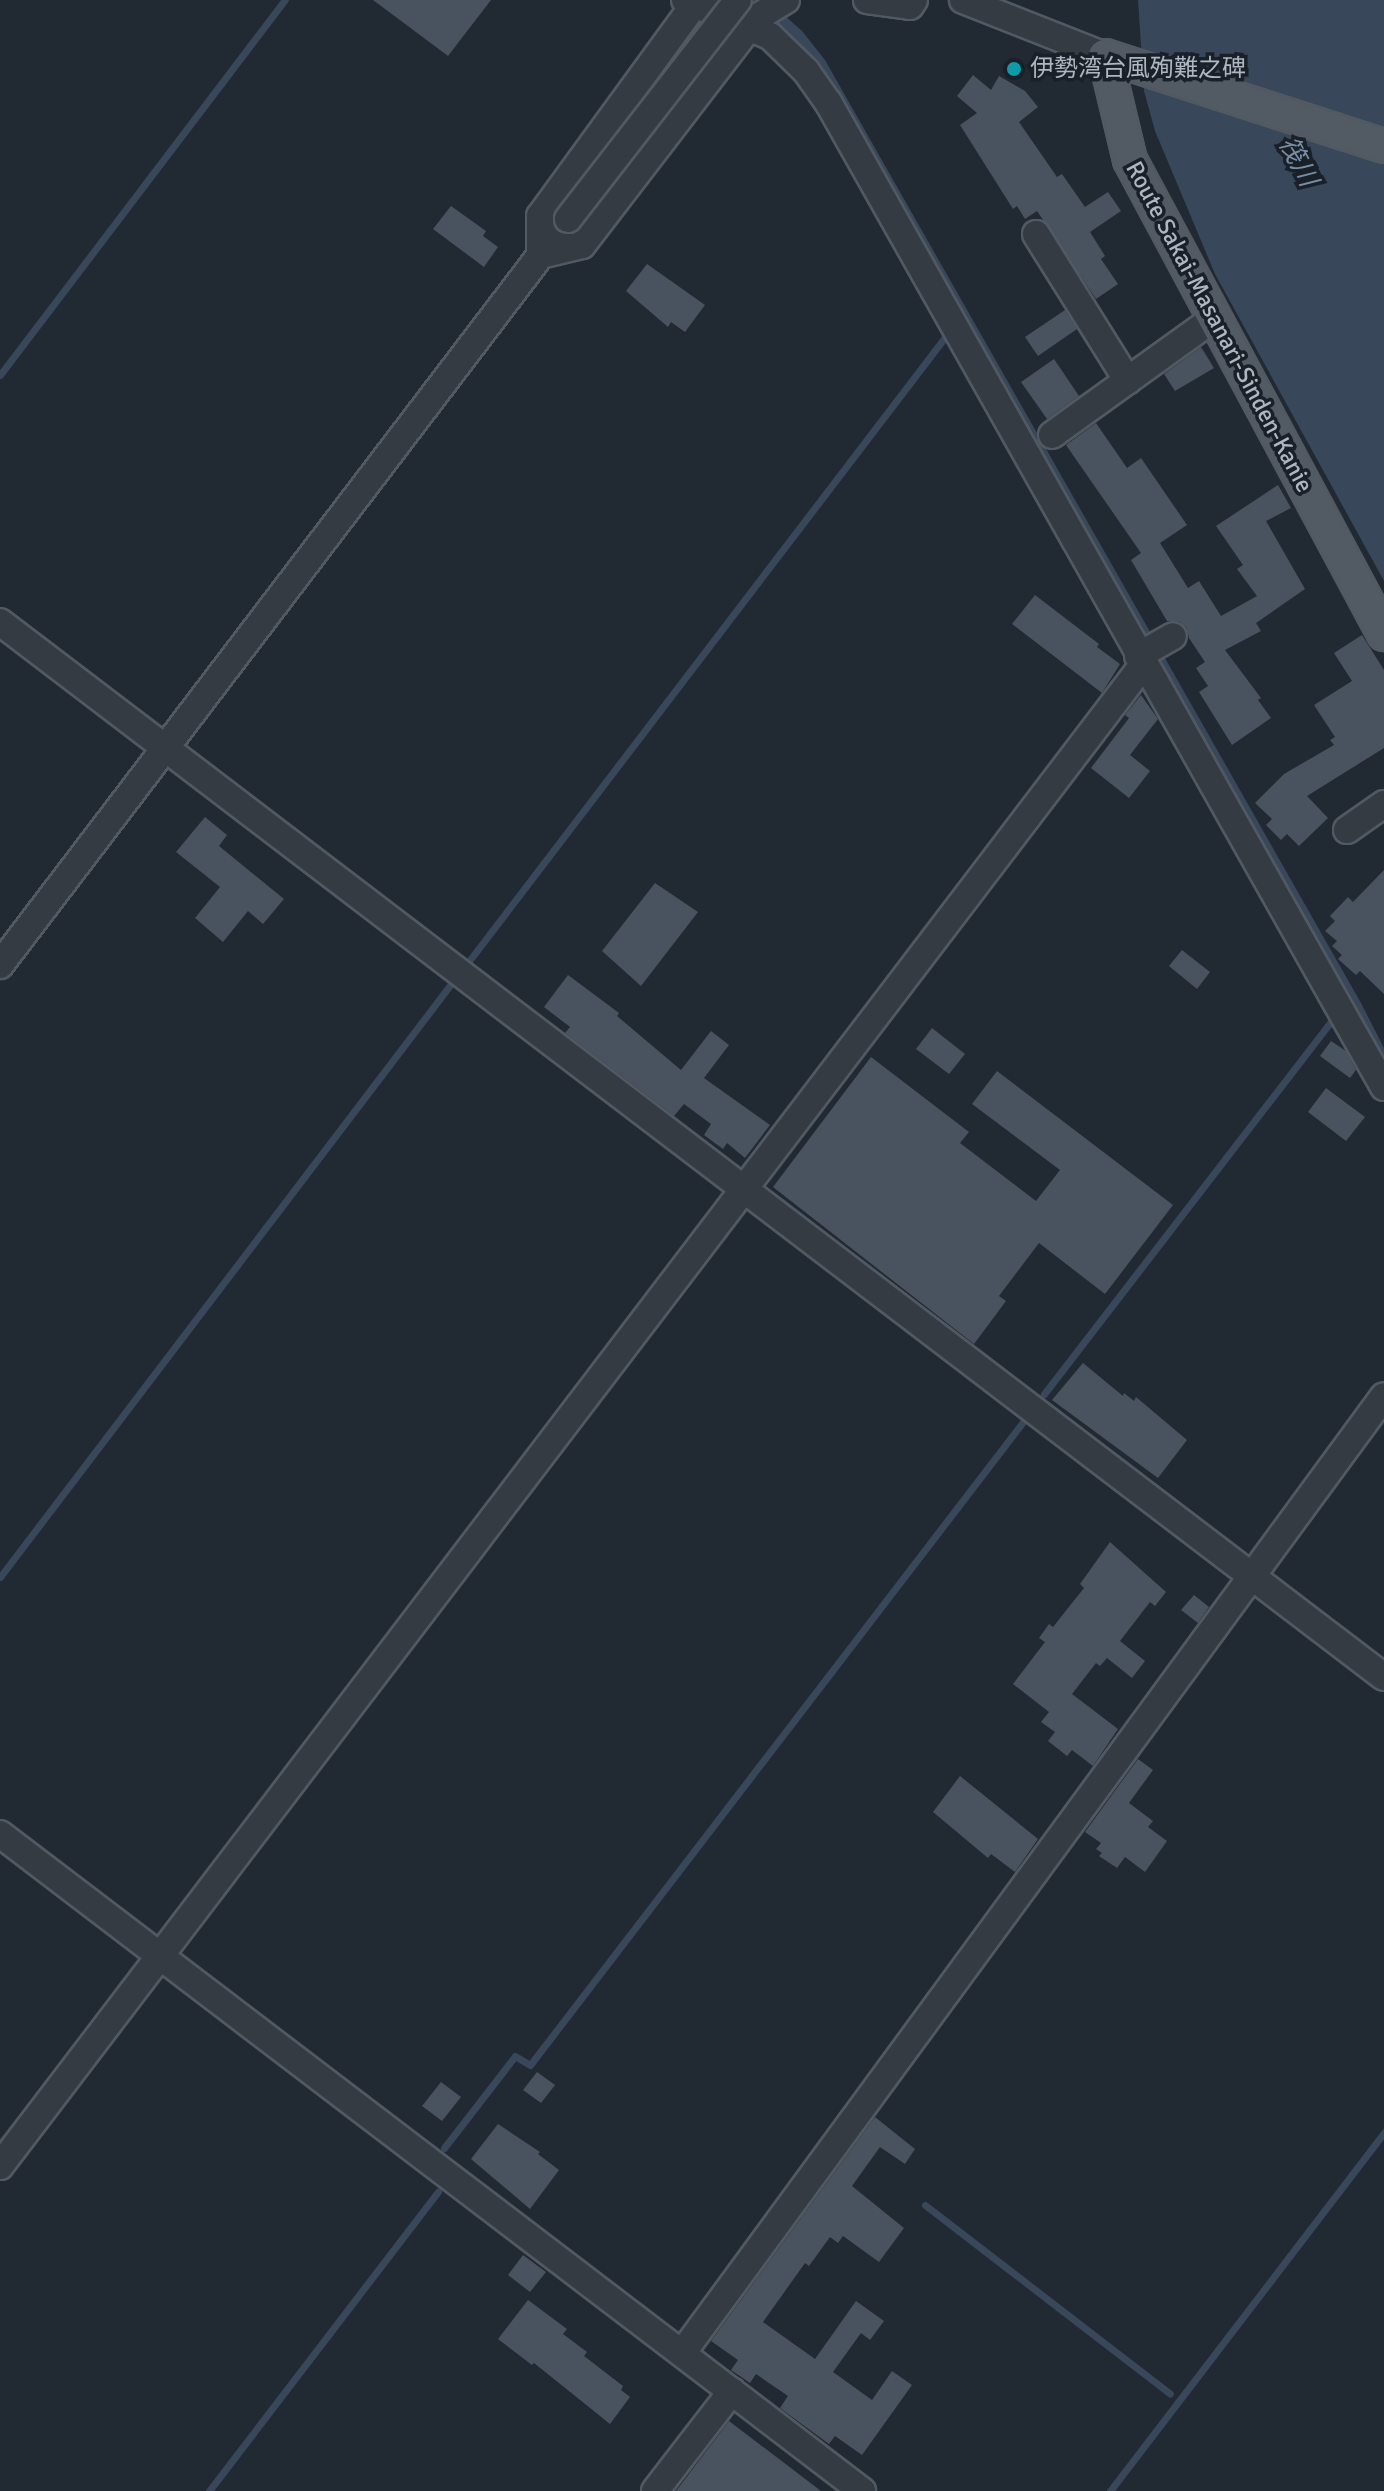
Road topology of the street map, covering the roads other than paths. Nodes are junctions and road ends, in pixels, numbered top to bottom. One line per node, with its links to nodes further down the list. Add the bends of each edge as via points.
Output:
1 (867, 0): 2 (street, via 910,6)
2 (914, 0)
3 (963, 0): 6 (street)
4 (690, 3): 5 (street); 9 (street, via 540,216)
5 (761, 10): 9 (street, bridge); 9 (street, via 582,245); 15 (street, via 828,102)
6 (1118, 59): 7 (main road); 10 (main road, Route Sakai-Masanari-Sinden-Kanie, via 1130,160)
7 (1384, 146)
8 (1036, 234): 11 (street)
9 (540, 255): 16 (street)
10 (1213, 319): 11 (street); 14 (main road, Route Sakai-Masanari-Sinden-Kanie)
11 (1128, 381): 12 (street)
12 (1052, 435)
13 (0, 622): 16 (street)
14 (1384, 634)
15 (1152, 650): 20 (street); 21 (street)
16 (164, 748): 19 (street); 21 (street)
17 (1384, 804): 18 (street)
18 (1347, 830)
19 (0, 965)
20 (1384, 1087)
21 (745, 1187): 23 (street); 26 (street)
22 (1384, 1396): 23 (street)
23 (1251, 1576): 24 (street); 28 (street)
24 (1384, 1677)
25 (0, 1834): 26 (street)
26 (159, 1956): 27 (street); 28 (street)
27 (0, 2166)
28 (683, 2352): 29 (street)
29 (732, 2391): 30 (street); 31 (street)
30 (655, 2491)
31 (862, 2491)

